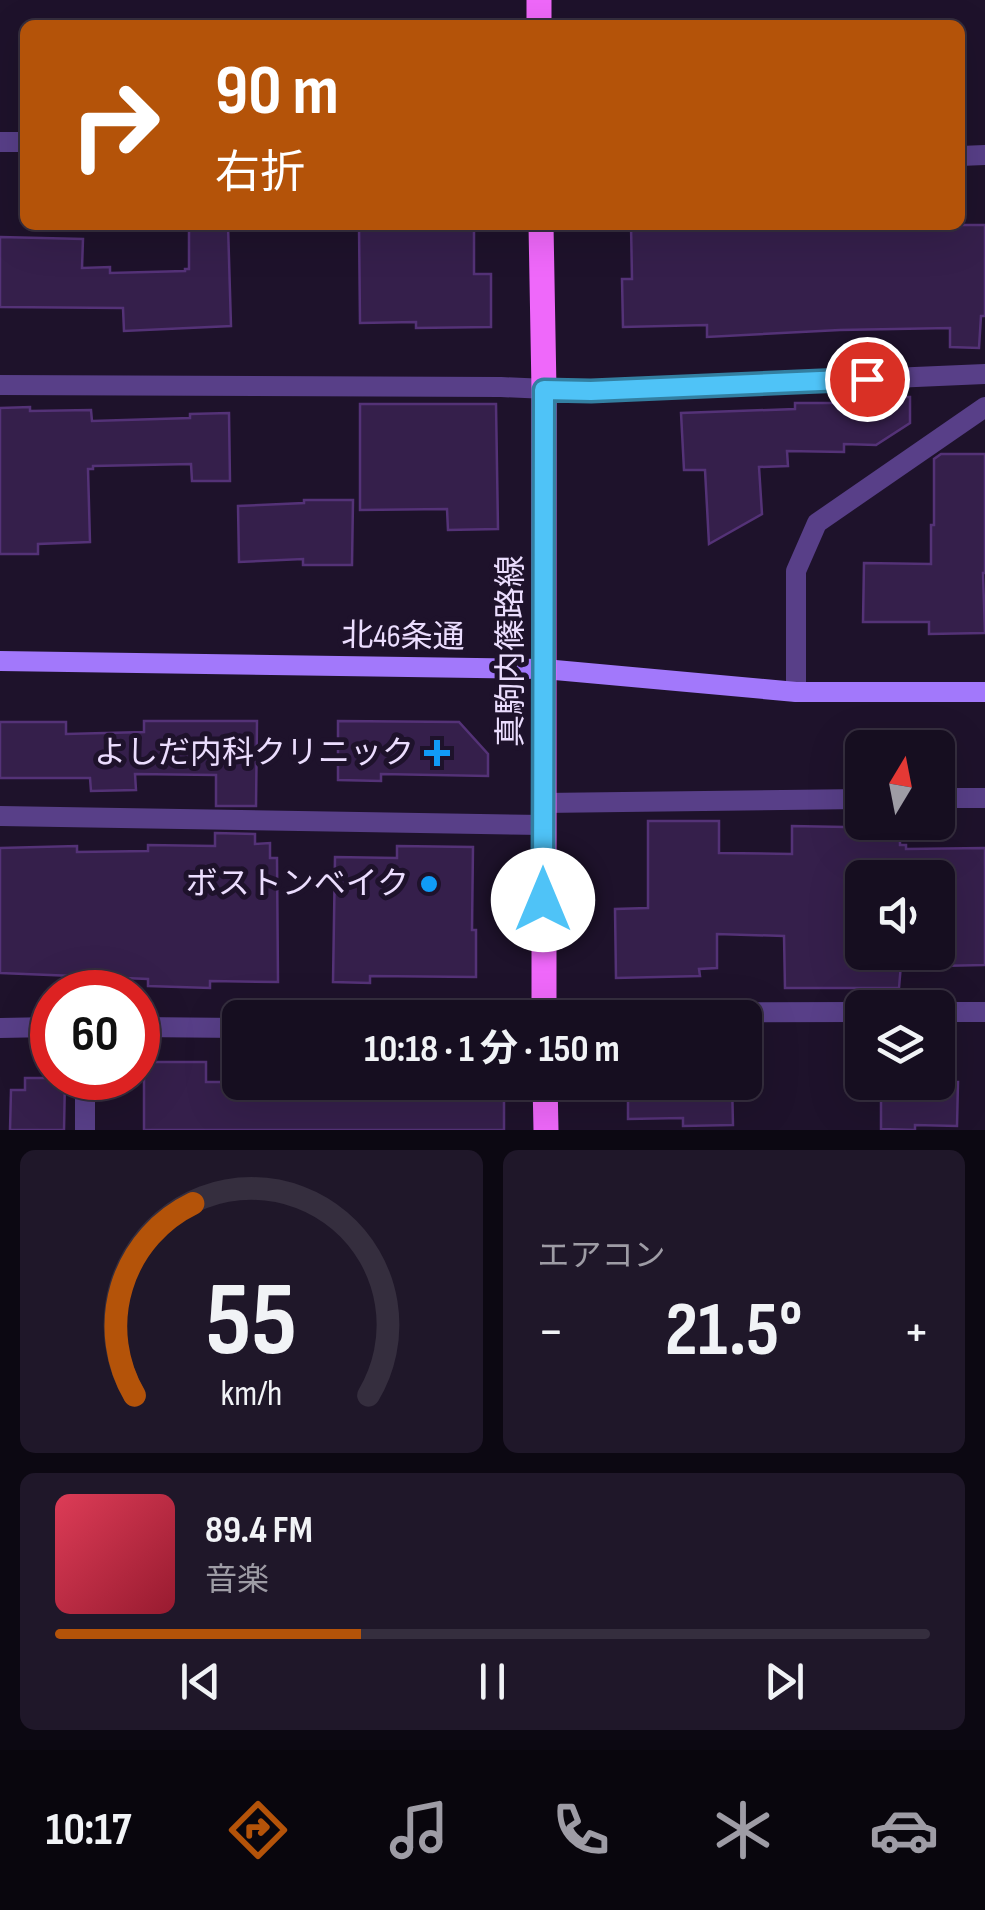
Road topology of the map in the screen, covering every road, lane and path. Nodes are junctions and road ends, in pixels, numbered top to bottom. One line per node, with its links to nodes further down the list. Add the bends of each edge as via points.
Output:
1 (541, 230): 4 (main road, 真駒内篠路線)
2 (985, 374): 4 (street)
3 (0, 384): 4 (street)
4 (544, 390): 7 (main road, 真駒内篠路線)
5 (985, 407): 8 (street, via 817,523 796,571)
6 (0, 661): 7 (street, 北46条通)
7 (544, 670): 8 (street, 北46条通); 13 (main road, 真駒内篠路線)
8 (796, 692): 9 (street, 北46条通)
9 (985, 692)
10 (955, 798): 11 (street)
11 (985, 798)
12 (845, 800): 13 (street)
13 (543, 814): 14 (street); 15 (main road, 真駒内篠路線)
14 (0, 816)
15 (544, 1000)
16 (845, 1012): 19 (street)
17 (955, 1012): 18 (street)
18 (985, 1012)
19 (762, 1013)
20 (30, 1027): 22 (street)
21 (160, 1027): 23 (street)
22 (0, 1028)
23 (222, 1028)
24 (84, 1100): 26 (street)
25 (545, 1100): 27 (main road)
26 (85, 1130)
27 (546, 1130)

